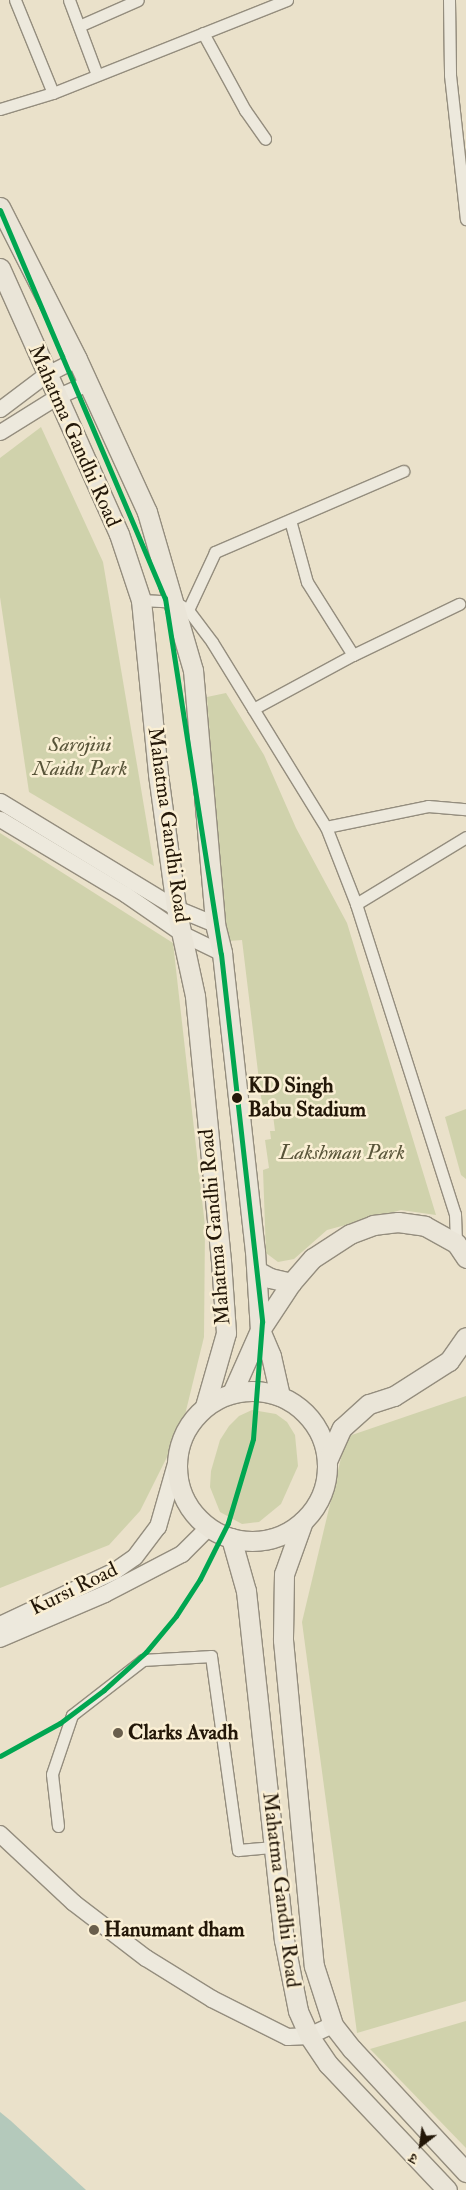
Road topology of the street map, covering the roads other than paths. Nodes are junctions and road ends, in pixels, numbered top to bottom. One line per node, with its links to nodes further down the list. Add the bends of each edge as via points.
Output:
1 (15, 0): 10 (street)
2 (69, 0): 7 (street)
3 (138, 0): 7 (street)
4 (287, 0): 6 (street)
5 (449, 0): 14 (street, via 450,75)
6 (268, 4): 8 (street)
7 (79, 26): 9 (street)
8 (203, 33): 9 (street); 12 (street, via 245,110)
9 (98, 75): 10 (street)
10 (54, 93): 11 (street)
11 (0, 109)
12 (265, 139)
13 (0, 207): 16 (main road, Mahatma Gandhi Road)
14 (466, 219)
15 (0, 268): 17 (main road, Mahatma Gandhi Road)
16 (77, 359): 17 (street); 18 (main road, Mahatma Gandhi Road)
17 (45, 375): 19 (main road, Mahatma Gandhi Road); 20 (street)
18 (88, 383): 19 (street); 26 (main road, Mahatma Gandhi Road, via 147,512)
19 (56, 397): 21 (street); 24 (main road, Mahatma Gandhi Road, via 119,534)
20 (0, 409)
21 (0, 432)
22 (403, 471): 23 (street)
23 (290, 520): 26 (street, via 215,552); 27 (street, via 307,582)
24 (141, 600): 26 (street); 35 (main road, Mahatma Gandhi Road, via 158,774)
25 (459, 604): 27 (street)
26 (181, 606): 28 (street, via 212,642); 36 (main road, Mahatma Gandhi Road, via 196,694)
27 (353, 655): 28 (street)
28 (253, 709): 32 (street)
29 (0, 801): 35 (street)
30 (466, 809): 32 (street, via 428,806)
31 (0, 819): 37 (street, via 125,894)
32 (326, 827): 34 (street)
33 (466, 837): 34 (street)
34 (356, 904): 39 (street, via 456,1214)
35 (176, 908): 36 (street); 37 (main road, Mahatma Gandhi Road)
36 (215, 924): 38 (main road, Mahatma Gandhi Road)
37 (183, 934): 38 (street); 47 (main road, Mahatma Gandhi Road, via 195,996 226,1333)
38 (222, 953): 40 (main road, Mahatma Gandhi Road)
39 (461, 1250): 41 (main road, via 426,1226 398,1222 373,1224 313,1258)
40 (257, 1271): 41 (main road, via 270,1278); 42 (main road, Mahatma Gandhi Road)
41 (291, 1282): 42 (main road)
42 (260, 1330): 45 (main road); 46 (main road, Mahatma Gandhi Road, via 271,1356)
43 (466, 1337): 44 (main road)
44 (458, 1360): 48 (main road, via 394,1396 369,1404 342,1428)
45 (232, 1393): 46 (main road, via 256,1391); 47 (main road)
46 (280, 1396): 48 (main road, via 313,1422 323,1440)
47 (205, 1406): 49 (main road, via 190,1422 180,1442)
48 (327, 1461): 50 (main road, via 325,1483 317,1504)
49 (176, 1464): 51 (main road, via 183,1496 191,1511); 53 (main road, Kursi Road, via 158,1527 135,1557 116,1571)
50 (303, 1521): 52 (main road, via 273,1537 257,1541); 58 (main road, Mahatma Gandhi Road, via 284,1574 283,1640 314,1966)
51 (208, 1528): 52 (main road); 54 (main road, Kursi Road, via 182,1554 105,1594)
52 (231, 1538): 57 (main road, Mahatma Gandhi Road, via 246,1591)
53 (0, 1625)
54 (0, 1639)
55 (58, 1826): 57 (street, via 52,1774 72,1715 143,1660 211,1656 238,1850)
56 (0, 1834): 59 (main road, via 74,1903 146,1958 270,2030 288,2037)
57 (274, 1847): 59 (main road, Mahatma Gandhi Road, via 289,1973 298,2011)
58 (333, 2025): 59 (main road); 60 (main road, Mahatma Gandhi Road)
59 (309, 2036): 61 (main road, Mahatma Gandhi Road, via 328,2064)
60 (466, 2172)
61 (447, 2190)

